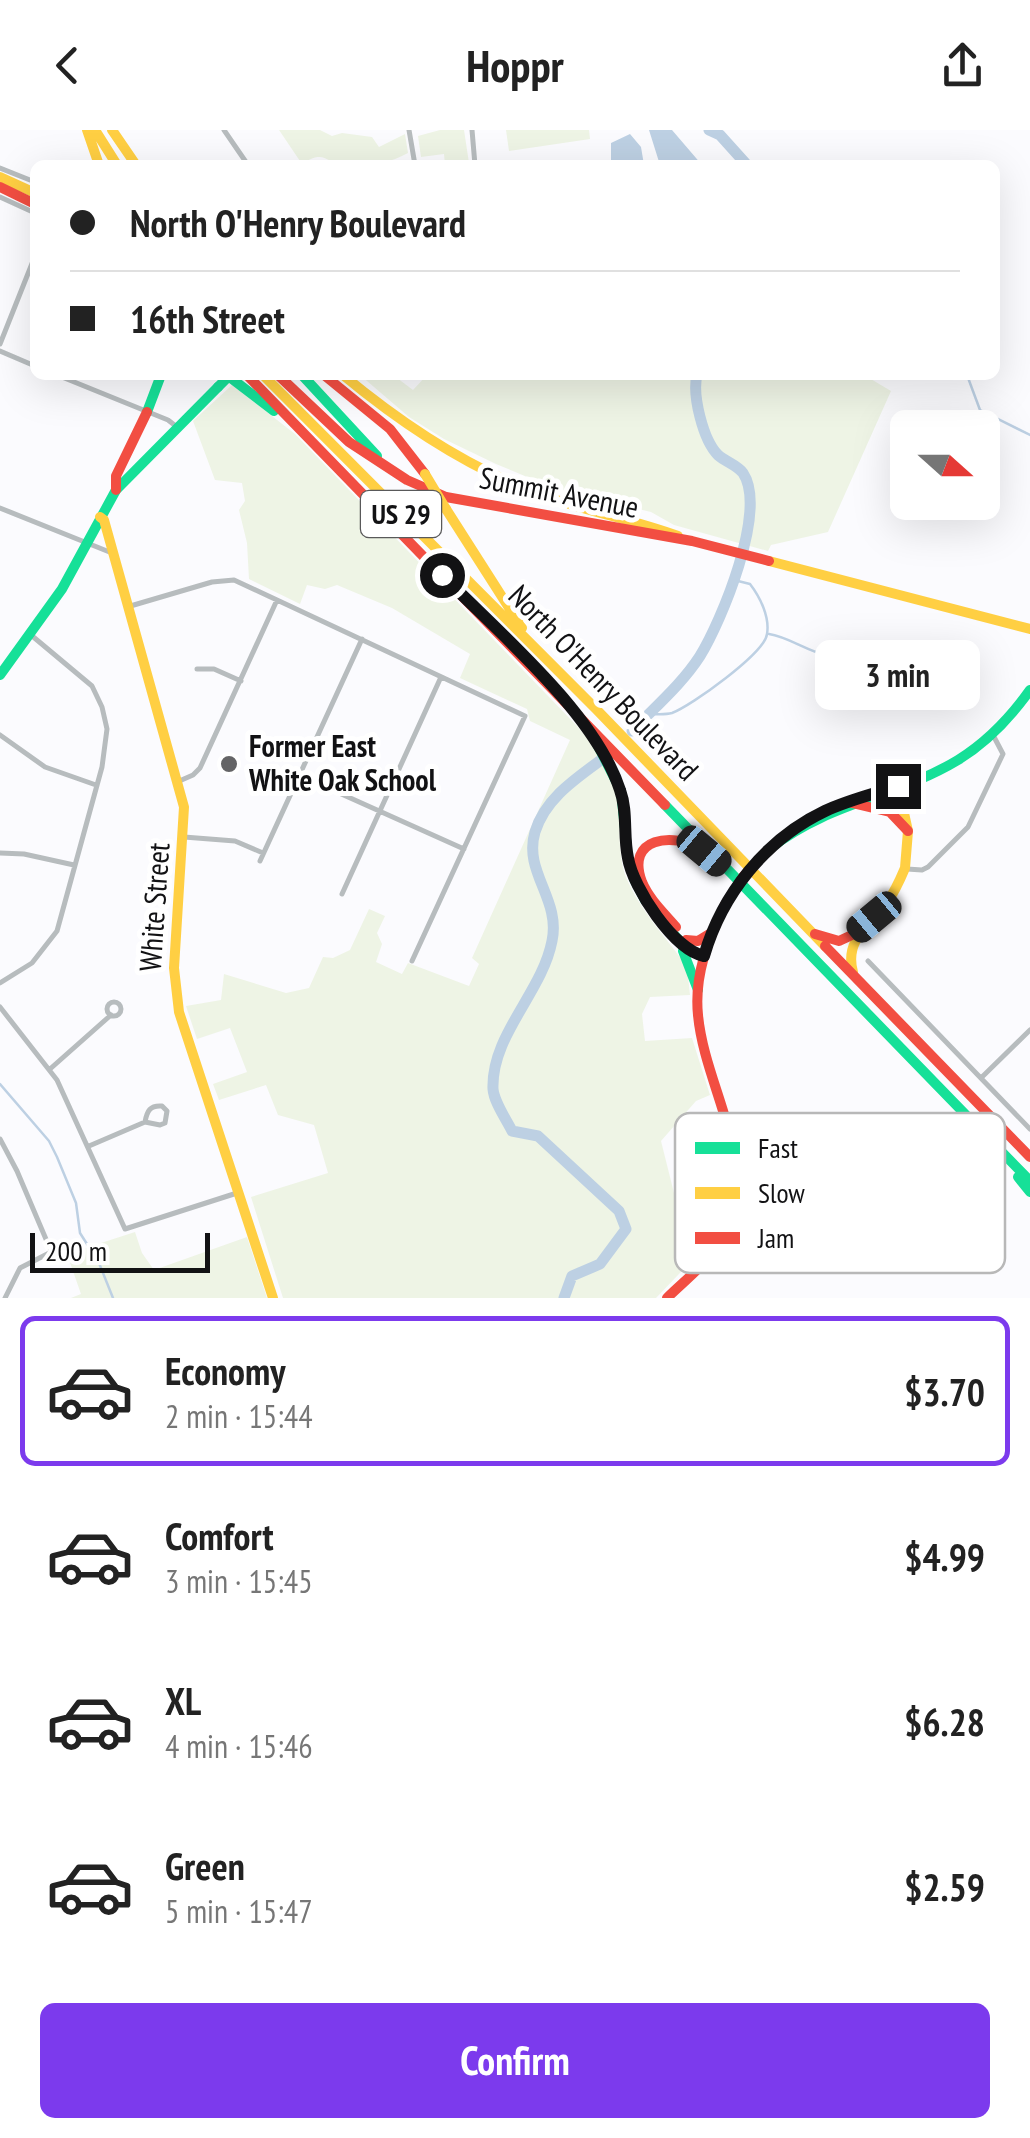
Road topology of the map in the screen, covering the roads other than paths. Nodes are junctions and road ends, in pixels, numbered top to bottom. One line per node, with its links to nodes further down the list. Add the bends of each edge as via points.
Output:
1 (91, 130): 6 (main road); 7 (main road)
2 (112, 130): 8 (main road)
3 (224, 130): 9 (street)
4 (409, 130): 10 (street)
5 (472, 130): 11 (street)
6 (98, 160)
7 (113, 160)
8 (133, 160)
9 (245, 160)
10 (414, 160)
11 (475, 160)
12 (0, 168): 14 (street)
13 (0, 176): 16 (main road)
14 (30, 180)
15 (0, 188): 18 (main road)
16 (30, 190)
17 (0, 197): 19 (street)
18 (30, 202)
19 (30, 212)
20 (30, 269): 21 (street)
21 (0, 347): 22 (street)
22 (30, 363)
23 (69, 380): 33 (street)
24 (159, 380): 33 (main road)
25 (224, 380): 34 (main road, bridge)
26 (235, 380): 35 (main road)
27 (253, 380): 35 (main road, North O'Henry Boulevard / US 29)
28 (268, 380): 48 (main road, North O'Henry Boulevard / US 29)
29 (283, 380): 36 (main road, Summit Avenue, via 350,442)
30 (307, 380): 36 (main road)
31 (330, 380): 48 (main road, bridge, via 390,429 425,474)
32 (349, 380): 40 (main road, Summit Avenue, via 388,414 484,472)
33 (147, 412): 34 (street); 37 (main road)
34 (177, 427): 37 (main road)
35 (303, 432): 54 (main road, North O'Henry Boulevard / US 29)
36 (394, 471): 40 (main road, Summit Avenue, via 446,497)
37 (116, 490): 39 (main road)
38 (0, 508): 41 (street)
39 (100, 517): 41 (main road); 42 (main road, White Street)
40 (692, 542): 45 (main road, Summit Avenue)
41 (87, 544): 42 (street); 46 (main road)
42 (112, 553): 44 (main road, White Street)
43 (278, 600): 44 (street, via 226,580); 47 (street); 52 (street)
44 (127, 607): 58 (main road, White Street)
45 (1030, 629)
46 (31, 635): 50 (main road); 59 (street, via 92,686 102,707 107,728)
47 (362, 639): 51 (street); 57 (street)
48 (540, 653): 74 (main road, North O'Henry Boulevard / US 29)
49 (198, 669): 52 (street)
50 (0, 675)
51 (440, 676): 62 (street); 65 (street, via 525,716)
52 (240, 681): 58 (street, via 197,773)
53 (1030, 690): 56 (main road)
54 (581, 717): 71 (main road, North O'Henry Boulevard / US 29); 76 (main road, via 621,791 634,879)
55 (0, 735): 59 (street, via 45,766)
56 (993, 735): 60 (main road, via 944,768); 70 (street, via 1003,754 968,827 922,870)
57 (300, 775): 62 (street); 67 (street)
58 (176, 782): 64 (main road, White Street)
59 (96, 785): 69 (street)
60 (898, 786): 61 (main road); 63 (main road)
61 (848, 802): 63 (main road, via 890,812); 75 (main road, bridge, via 769,849)
62 (379, 810): 65 (street); 72 (street)
63 (908, 831): 70 (main road)
64 (184, 837): 67 (street, via 235,841); 100 (main road, White Street, via 175,992)
65 (464, 849): 78 (street)
66 (0, 853): 69 (street)
67 (264, 853): 68 (street)
68 (260, 861)
69 (74, 864): 81 (street, via 57,931 32,963)
70 (905, 868): 73 (main road)
71 (732, 874): 76 (main road, via 679,836 657,840 646,851 643,882); 89 (main road, North O'Henry Boulevard / US 29)
72 (342, 894)
73 (874, 917): 74 (main road, via 838,941); 80 (main road, via 849,951)
74 (810, 932): 80 (main road, North O'Henry Boulevard / US 29)
75 (711, 933): 76 (main road, via 698,942); 77 (main road)
76 (681, 939): 77 (main road); 82 (main road)
77 (704, 956): 82 (main road)
78 (412, 961)
79 (868, 961): 87 (street)
80 (855, 978): 90 (main road, North O'Henry Boulevard / US 29)
81 (0, 983)
82 (698, 990): 88 (main road, via 700,1029)
83 (0, 1007): 86 (street)
84 (111, 1015): 86 (street)
85 (1030, 1030): 87 (street)
86 (50, 1069): 95 (street)
87 (982, 1077): 92 (street)
88 (723, 1113)
89 (964, 1113)
90 (986, 1113)
91 (144, 1122): 91 (street, via 160,1126 168,1111 155,1105); 95 (street)
92 (1030, 1128)
93 (1005, 1132): 97 (main road, North O'Henry Boulevard / US 29)
94 (0, 1141): 103 (street, via 54,1250 20,1268)
95 (89, 1146): 100 (street, via 125,1228)
96 (1005, 1156): 99 (main road, North O'Henry Boulevard / US 29)
97 (1030, 1158)
98 (1005, 1160): 101 (main road)
99 (1030, 1182)
100 (240, 1192): 104 (main road, White Street)
101 (1030, 1192)
102 (693, 1273): 105 (main road)
103 (5, 1298)
104 (273, 1298)
105 (668, 1298)

